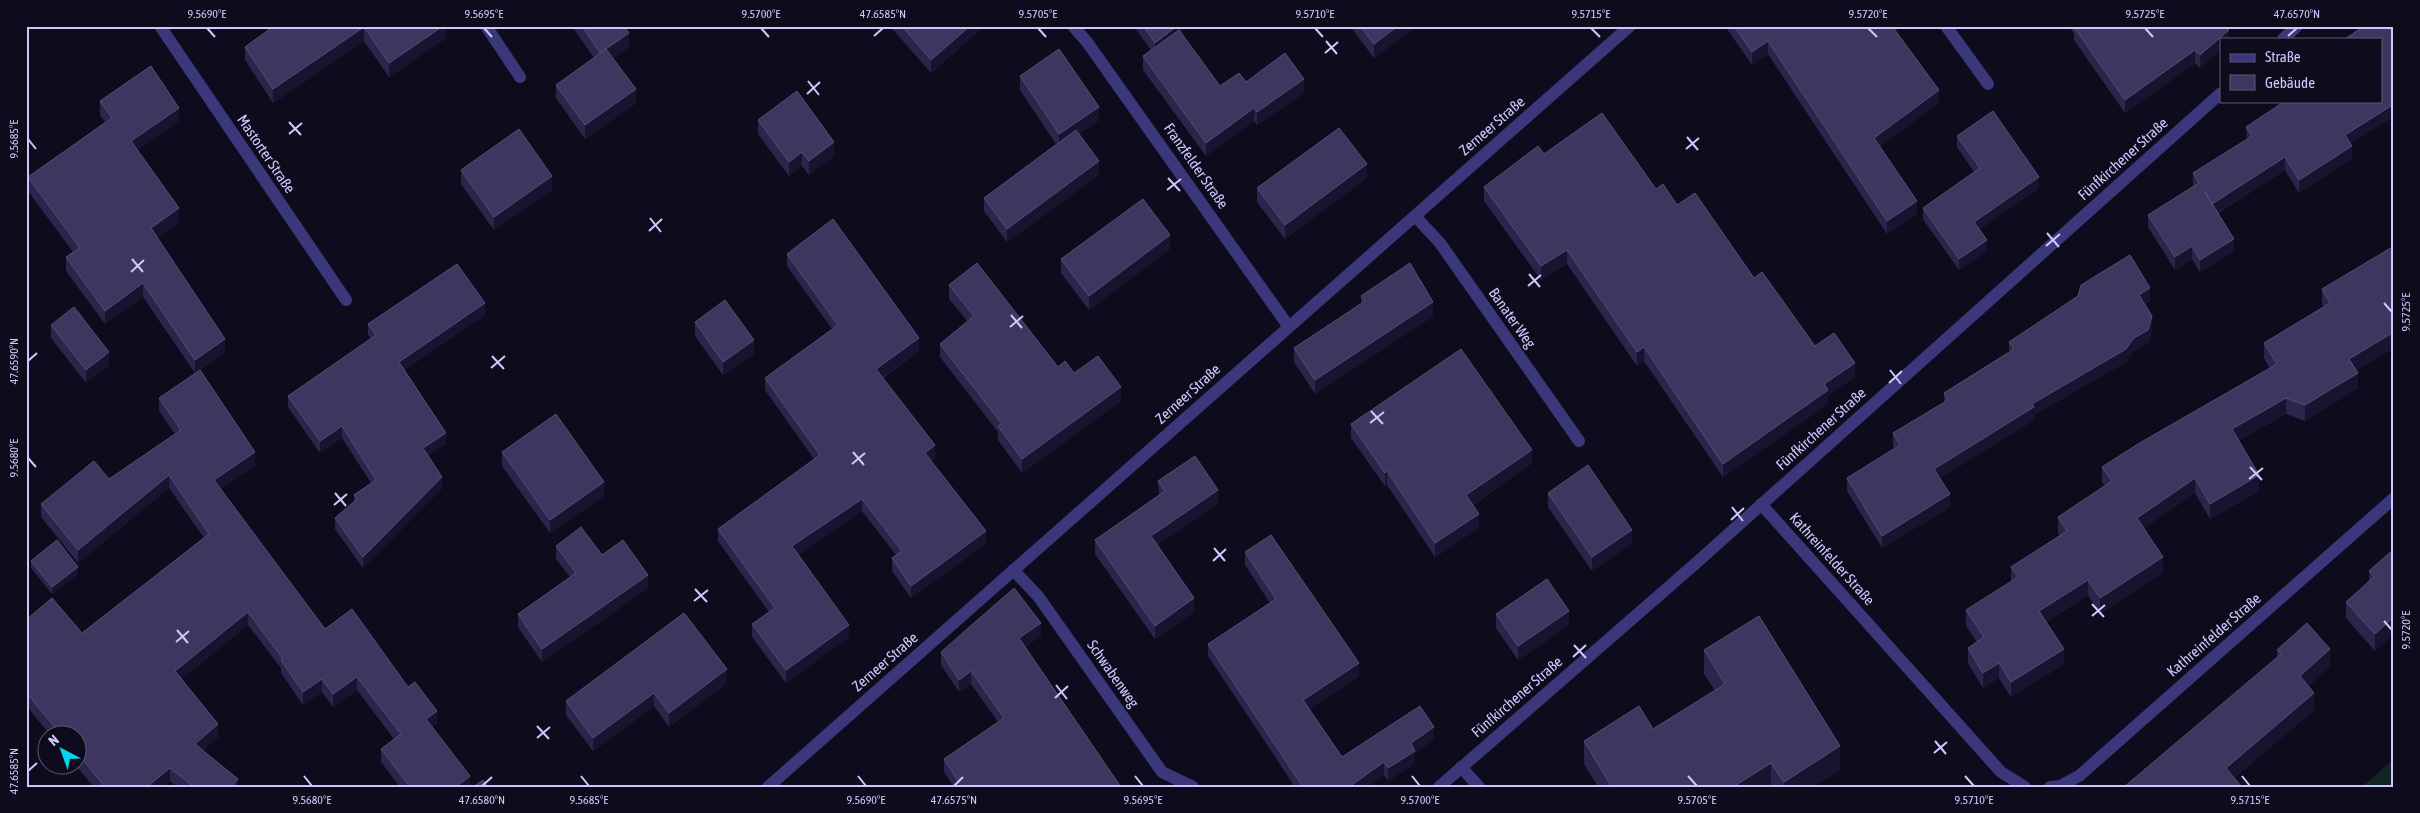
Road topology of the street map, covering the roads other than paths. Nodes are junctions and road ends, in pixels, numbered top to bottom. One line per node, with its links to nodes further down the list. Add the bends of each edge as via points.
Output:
1 (160, 26): 12 (street, Mastorter Straße)
2 (486, 26): 8 (street)
3 (1073, 26): 13 (street, Franzfelder Straße)
4 (1630, 26): 11 (street, Zerneer Straße)
5 (1946, 26): 9 (street)
6 (2297, 26): 7 (street)
7 (2284, 38)
8 (520, 77)
9 (1988, 84)
10 (2220, 94): 16 (street, Fünfkirchener Straße)
11 (1415, 216): 13 (street, Zerneer Straße); 14 (street, Banater Weg, via 1440,243)
12 (346, 300)
13 (1290, 327): 17 (street, Zerneer Straße)
14 (1579, 441)
15 (2394, 498): 24 (street, Kathreinfelder Straße, via 2079,776 2060,786)
16 (1761, 504): 18 (street, Fünfkirchener Straße); 23 (street, Kathreinfelder Straße, via 2002,772)
17 (1013, 570): 19 (street, Zerneer Straße); 20 (street, Schwabenweg, via 1038,596 1162,772)
18 (1462, 767): 21 (street, Fünfkirchener Straße); 22 (street)
19 (768, 787)
20 (1194, 787)
21 (1439, 787)
22 (1479, 787)
23 (2025, 787)
24 (2050, 787)

